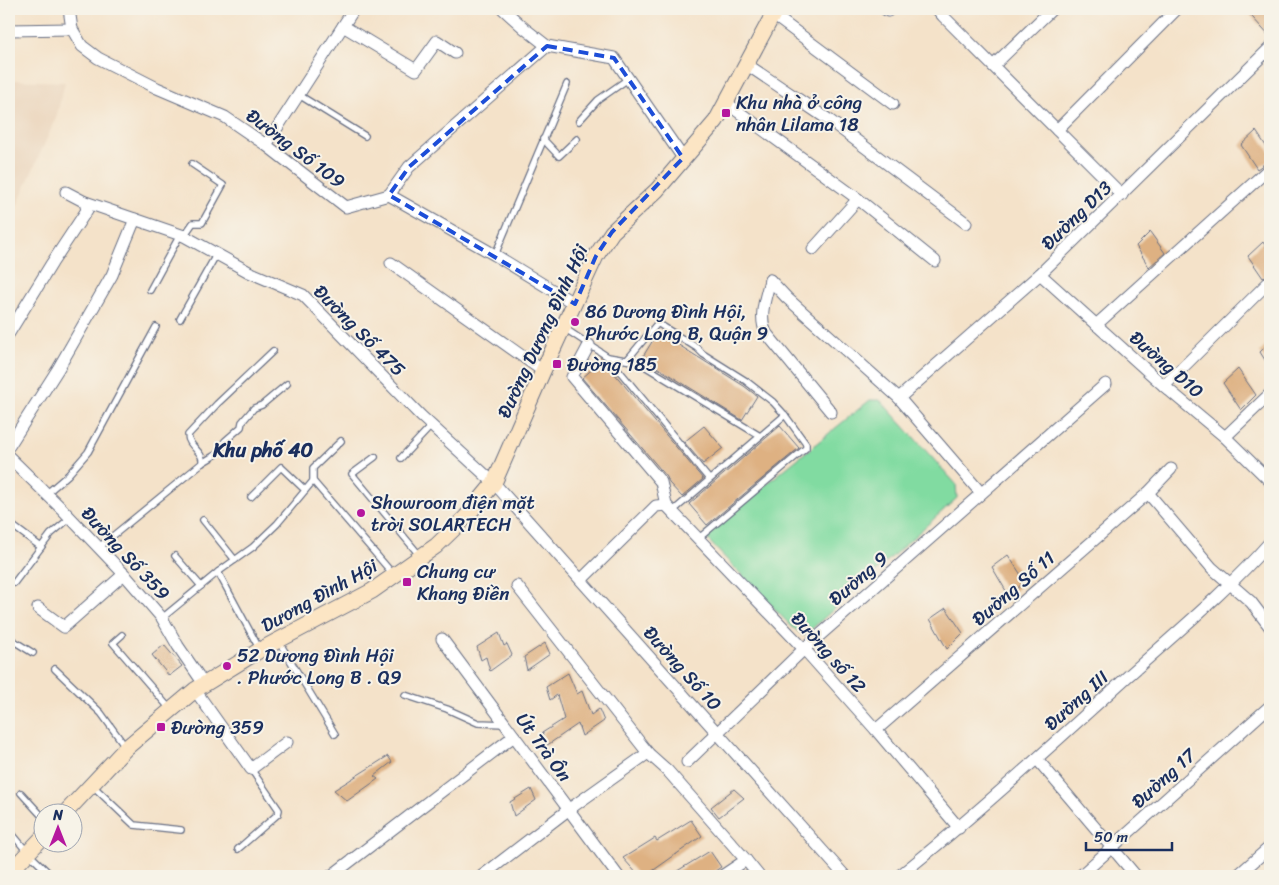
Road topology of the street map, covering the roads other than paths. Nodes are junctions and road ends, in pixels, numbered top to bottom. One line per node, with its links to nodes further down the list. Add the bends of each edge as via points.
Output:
1 (69, 9): 9 (street, Đường Số 109)
2 (354, 9): 8 (street)
3 (503, 9): 11 (street)
4 (937, 9): 15 (street)
5 (1052, 9): 15 (street)
6 (1177, 9): 22 (street)
7 (771, 11): 14 (street, Đường Dương Đình Hội); 20 (street)
8 (343, 26): 13 (street, via 416,70 438,41); 18 (street)
9 (72, 29): 10 (street); 26 (street, Đường Số 109, via 82,46 98,58 225,117)
10 (9, 30)
11 (546, 46): 16 (street, via 614,58); 31 (street, via 409,167)
12 (1270, 48): 32 (street, Đường D13)
13 (455, 53)
14 (746, 64): 19 (street, Đường Dương Đình Hội); 36 (street, via 829,120)
15 (993, 66): 22 (street)
16 (628, 79): 21 (lane, via 598,100); 27 (street)
17 (567, 84): 24 (lane)
18 (299, 94): 23 (lane); 26 (street)
19 (725, 102): 27 (street, Đường Dương Đình Hội, via 716,121); 33 (street)
20 (893, 104)
21 (579, 121)
22 (1057, 130): 32 (street)
23 (365, 136)
24 (543, 139): 25 (lane, via 559,156); 40 (lane)
25 (577, 139)
26 (266, 145): 31 (street, Đường Số 109, via 346,207)
27 (683, 158): 46 (street, Đường Dương Đình Hội, via 657,190 612,232 596,256)
28 (192, 164): 37 (lane, via 223,185 202,223 193,223)
29 (1270, 168): 48 (street)
30 (66, 192): 34 (street, Đường Số 475)
31 (389, 195): 40 (street)
32 (1122, 195): 43 (street, Đường D13)
33 (858, 199): 38 (street); 41 (street)
34 (85, 202): 35 (street, Đường Số 475); 51 (street, via 87,210)
35 (135, 219): 37 (street, Đường Số 475); 68 (street, via 112,275)
36 (966, 223)
37 (182, 236): 39 (street, Đường Số 475); 45 (lane)
38 (813, 249)
39 (216, 255): 47 (lane); 64 (street, Đường Số 475, via 303,295)
40 (496, 255): 46 (street)
41 (935, 261)
42 (391, 263): 56 (street)
43 (1040, 274): 48 (street, Đường D10); 61 (street, Đường D13)
44 (1270, 281): 59 (street)
45 (150, 290)
46 (575, 304): 50 (street, Đường Dương Đình Hội)
47 (180, 319)
48 (1096, 325): 59 (street, Đường D10)
49 (156, 327): 80 (lane, via 88,452)
50 (564, 328): 52 (lane); 56 (street, Đường Dương Đình Hội)
51 (9, 333)
52 (590, 345): 54 (lane); 83 (street, via 572,377 661,482)
53 (273, 351): 72 (lane, via 188,435 188,440 202,456)
54 (608, 357): 55 (lane); 74 (lane)
55 (627, 360): 63 (lane, via 660,324 746,381); 65 (lane, via 638,362)
56 (543, 371): 77 (street, Đường Dương Đình Hội)
57 (287, 384): 72 (lane, via 254,408 217,454)
58 (1106, 384): 79 (street, Đường 9)
59 (1164, 386): 66 (street, Đường D10)
60 (1270, 394): 66 (street)
61 (899, 398): 62 (street, via 770,280 762,314 766,333); 79 (street)
62 (832, 412)
63 (785, 415): 65 (lane); 87 (lane, via 806,448)
64 (432, 425): 71 (lane); 77 (street, Đường Số 475)
65 (760, 436): 74 (lane)
66 (1225, 436): 76 (street, Đường D10)
67 (341, 441): 75 (lane, via 313,468)
68 (9, 446)
69 (9, 457): 80 (street, Đường Số 359)
70 (375, 458): 92 (lane, via 352,474)
71 (401, 458)
72 (202, 463): 90 (lane)
73 (1171, 470): 81 (street, Đường Số 11)
74 (709, 479): 83 (lane)
75 (313, 481): 78 (lane); 96 (lane)
76 (1270, 481)
77 (494, 483): 92 (street, Dương Đình Hội, via 466,517 436,546); 97 (street, Đường Số 10)
78 (305, 490): 82 (lane, via 281,467); 93 (lane, via 277,524)
79 (981, 492): 109 (street, Đường 9)
80 (46, 494): 84 (street, Đường Số 359)
81 (1148, 494): 99 (street, via 1212,568); 118 (street, Đường Số 11)
82 (251, 497)
83 (670, 508): 87 (street, Đường số 12); 97 (street, via 656,506)
84 (70, 518): 89 (lane); 90 (street, Đường Số 359)
85 (203, 520): 93 (lane)
86 (9, 523): 89 (lane)
87 (699, 538): 109 (street, Đường số 12)
88 (1270, 542): 99 (street, Đường III)
89 (41, 547): 98 (lane)
90 (98, 548): 95 (street, Đường Số 359)
91 (175, 556): 100 (lane)
92 (420, 556): 96 (street, Dương Đình Hội)
93 (235, 560): 94 (lane)
94 (218, 572): 100 (lane); 110 (lane)
95 (124, 574): 102 (street, via 64,627); 103 (street, Đường Số 359)
96 (394, 575): 108 (street, Dương Đình Hội, via 372,591)
97 (581, 580): 119 (street, Đường Số 10)
98 (14, 583)
99 (1231, 584): 104 (street, via 1251,602); 125 (street, Đường III)
100 (201, 586): 103 (lane)
101 (517, 586): 124 (street)
102 (38, 608)
103 (162, 618): 113 (street, Đường Số 359)
104 (1270, 627)
105 (122, 635): 116 (lane, via 113,643)
106 (9, 638): 111 (lane)
107 (442, 639): 117 (street, Út Trà Ôn)
108 (278, 640): 110 (street, Dương Đình Hội); 120 (lane)
109 (804, 649): 118 (street, Đường số 12); 119 (street, Đường 9)
110 (260, 650): 113 (street, Dương Đình Hội)
111 (32, 652)
112 (55, 669): 123 (lane, via 100,713)
113 (200, 687): 116 (street, Dương Đình Hội); 127 (street, Đường Số 359)
114 (405, 695): 117 (lane, via 447,708 478,723)
115 (1270, 706): 137 (street, Đường 17)
116 (171, 710): 123 (street, Dương Đình Hội)
117 (505, 724): 121 (street, Út Trà Ôn)
118 (876, 730): 133 (street, Đường số 12)
119 (717, 733): 126 (street, Đường 9); 149 (street, Đường Số 10)
120 (335, 734)
121 (514, 736): 132 (street, Út Trà Ôn); 144 (street)
122 (287, 742): 127 (street)
123 (126, 748): 128 (street, Dương Đình Hội)
124 (648, 754): 132 (street); 141 (street, via 667,770)
125 (1036, 759): 133 (street, Đường III); 137 (street)
126 (687, 762)
127 (251, 769): 138 (lane, via 279,810)
128 (92, 785): 130 (street, Dương Đình Hội); 135 (lane, via 134,824)
129 (21, 793): 131 (lane)
130 (76, 802)
131 (32, 805)
132 (568, 810): 145 (street); 146 (street, Út Trà Ôn)
133 (959, 828): 150 (street, Đường III)
134 (9, 830): 140 (lane)
135 (181, 830)
136 (1270, 847): 153 (street)
137 (1111, 848): 151 (street, Đường 17); 152 (street)
138 (238, 849)
139 (32, 850): 140 (street)
140 (29, 854): 142 (street); 143 (lane)
141 (746, 860): 147 (street); 148 (street)
142 (9, 873)
143 (52, 876)
144 (331, 876)
145 (482, 876)
146 (618, 876)
147 (722, 876)
148 (759, 876)
149 (845, 876)
150 (899, 876)
151 (1080, 876)
152 (1136, 876)
153 (1237, 876)

